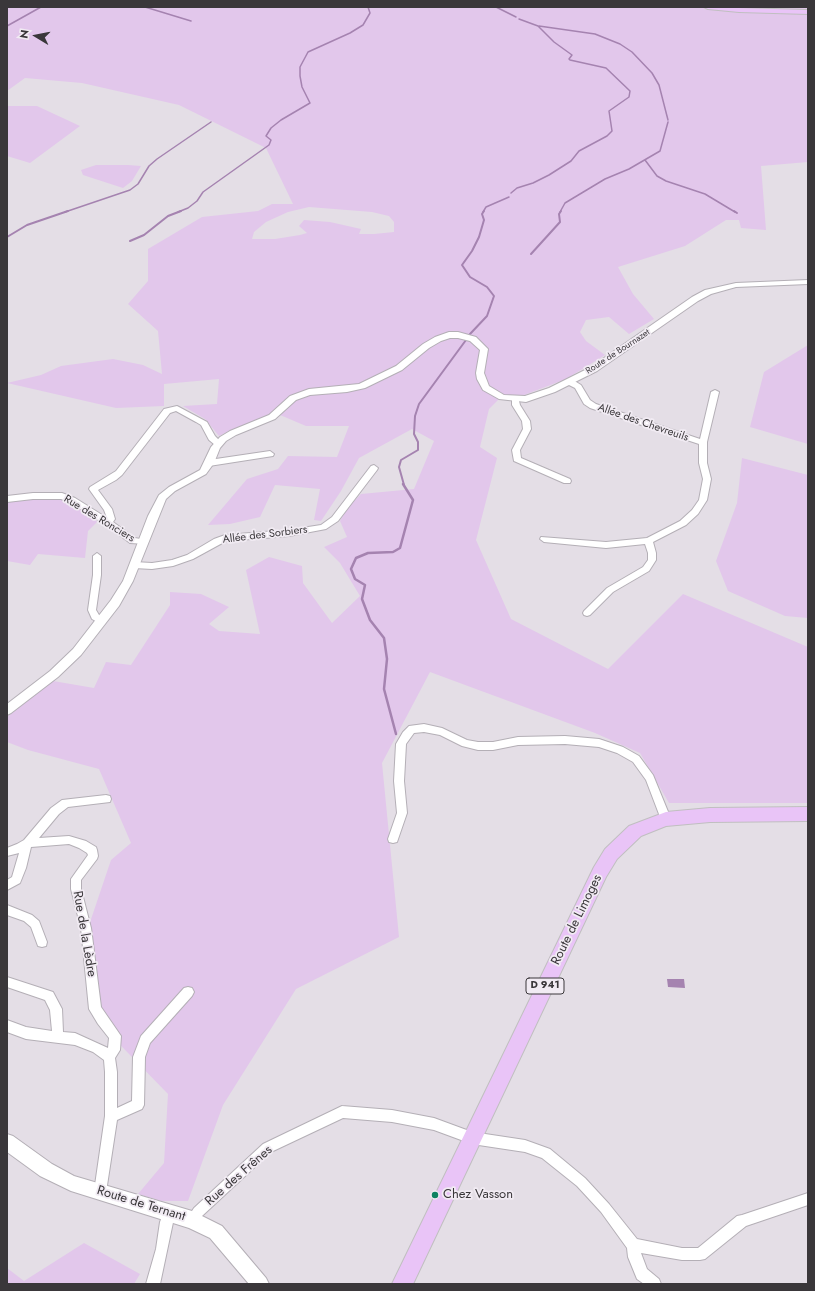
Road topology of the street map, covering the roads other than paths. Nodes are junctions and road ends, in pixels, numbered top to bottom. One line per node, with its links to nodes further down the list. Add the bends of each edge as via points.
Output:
1 (708, 7): 3 (main road)
2 (724, 7): 3 (main road)
3 (808, 11)
4 (808, 282): 5 (street, Route de Bournazet, via 736,285 708,292 612,357)
5 (570, 382): 7 (street, Route de Bournazet, via 532,398); 8 (street, Allée des Chevreuils, via 578,387 587,402 593,406)
6 (715, 392): 8 (street, Allée des Chevreuils)
7 (515, 400): 9 (street, Route de Bournazet, via 502,397 486,388 480,373 484,349 480,344 467,336 448,335 426,346 399,368 362,386 309,392 293,398 272,417 232,433); 13 (street, via 526,421 527,429 516,450 517,459)
8 (703, 442): 17 (street, Allée des Chevreuils, via 703,463 707,479 703,500 683,523)
9 (218, 443): 11 (street); 15 (street, via 199,420 183,410 173,408 167,411 126,466 113,478 93,489 108,509 112,519)
10 (270, 454): 11 (street)
11 (210, 463): 18 (street, via 203,472 162,497)
12 (374, 468): 20 (street, Allée des Sorbiers, via 335,519 323,527 289,533 225,538 173,563)
13 (567, 481)
14 (7, 499): 15 (street, Rue des Ronciers, via 62,496)
15 (109, 522): 18 (street, Rue des Ronciers, via 133,541)
16 (544, 539): 17 (street, Allée des Chevreuils, via 606,545)
17 (648, 541): 21 (street, via 652,560 646,569 610,590)
18 (143, 542): 20 (street)
19 (97, 556): 22 (street, via 92,610 95,617)
20 (134, 565): 22 (street, via 124,589)
21 (587, 613)
22 (102, 621): 23 (street, via 77,652 54,674)
23 (7, 710)
24 (106, 799): 28 (street, via 66,803 54,811)
25 (808, 814): 26 (main road, Route de Limoges / D 941, via 710,815)
26 (666, 819): 27 (street, via 650,778 636,759 620,750 599,743 565,740 518,741 478,746 424,728 412,729 401,744 399,781 402,813); 39 (main road, Route de Limoges / D 941, via 635,831 611,854 600,872)
27 (393, 839)
28 (28, 843): 29 (street, Rue de la Lèdre); 30 (street, via 16,880); 37 (street, Rue de la Lèdre, via 69,840 92,850 93,856 76,879 76,890 86,928 95,1009 115,1036 114,1050)
29 (7, 852)
30 (7, 885)
31 (7, 910): 32 (street, via 28,918 35,924)
32 (42, 942)
33 (7, 982): 36 (street, via 49,996 56,1009)
34 (188, 992): 38 (street, via 145,1040 139,1057 138,1105)
35 (7, 1026): 36 (street, via 26,1033)
36 (58, 1036): 37 (street, via 75,1039 97,1048)
37 (109, 1057): 38 (street)
38 (110, 1116): 41 (street)
39 (472, 1138): 44 (street, Rue des Frênes, via 434,1124 406,1118 342,1112 268,1148); 45 (street, Rue des Frênes, via 525,1146 546,1153 581,1182); 48 (main road, Route de Limoges / D 941)
40 (7, 1142): 41 (main road, Route de Ternant, via 46,1170 71,1183)
41 (100, 1192): 43 (main road, Route de Ternant)
42 (808, 1199): 45 (street, via 742,1221 700,1254 682,1254)
43 (168, 1213): 44 (main road, Route de Ternant); 46 (street)
44 (192, 1220): 47 (main road, Route de Ternant, via 216,1232)
45 (633, 1245): 49 (street, via 634,1257 642,1274)
46 (153, 1284)
47 (260, 1284)
48 (402, 1284)
49 (654, 1284)

